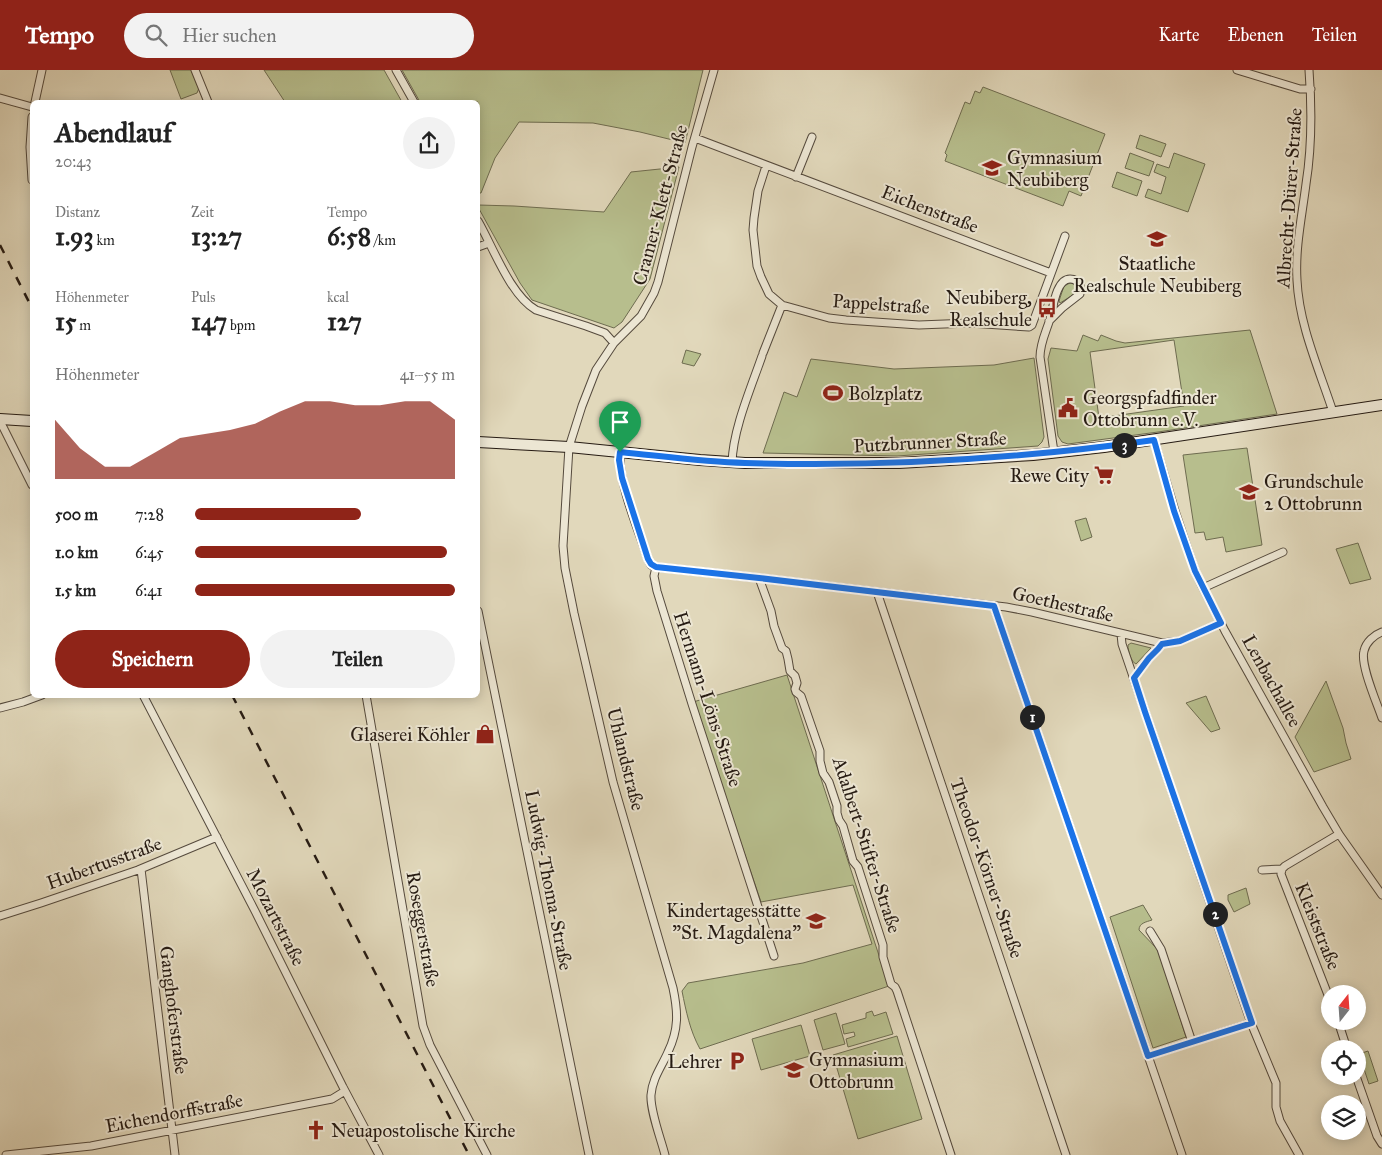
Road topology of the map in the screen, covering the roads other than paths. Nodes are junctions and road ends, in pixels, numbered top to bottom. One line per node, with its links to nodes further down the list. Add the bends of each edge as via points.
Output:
1 (42, 70): 9 (street)
2 (195, 70): 10 (street)
3 (396, 70): 11 (street)
4 (714, 70): 14 (street, Cramer-Klett-Straße)
5 (1237, 70): 7 (street, via 1300,89)
6 (1309, 70): 7 (street, Albrecht-Dürer-Straße)
7 (1311, 89): 26 (street, Albrecht-Dürer-Straße, via 1311,150 1298,239 1296,278 1304,324)
8 (0, 98): 12 (street)
9 (35, 100)
10 (207, 100)
11 (413, 100)
12 (30, 107)
13 (812, 137): 16 (street)
14 (695, 138): 15 (street, Eichenstraße); 24 (street, Cramer-Klett-Straße, via 654,293 641,316)
15 (766, 166): 16 (street, Eichenstraße); 22 (street, via 754,212 757,266 769,294)
16 (796, 177): 21 (street, Eichenstraße)
17 (480, 225): 19 (street)
18 (1065, 236): 21 (street, Pappelstraße)
19 (489, 243): 20 (street); 24 (street, via 528,305 605,333)
20 (480, 246)
21 (1051, 272): 22 (street, Pappelstraße, via 1034,323 1029,327 846,320)
22 (782, 305): 34 (street, via 740,420 732,449)
23 (1049, 321): 23 (street, via 1080,294 1078,281 1072,279 1061,283); 33 (street, via 1040,357)
24 (614, 343): 31 (street, Cramer-Klett-Straße, via 596,370)
25 (1382, 405): 26 (main road, Putzbrunner Straße)
26 (1333, 412): 29 (main road, Putzbrunner Straße)
27 (0, 420): 28 (main road); 35 (street)
28 (30, 421)
29 (1154, 440): 33 (main road, Putzbrunner Straße); 39 (street, Lenbachallee, via 1174,511)
30 (480, 442): 31 (main road, Putzbrunner Straße)
31 (569, 447): 32 (main road, Putzbrunner Straße); 75 (street, Uhlandstraße, via 563,546 565,568 613,782 677,1005 674,1039 658,1071 651,1096)
32 (620, 452): 34 (main road, Putzbrunner Straße); 37 (street, Hermann-Löns-Straße, via 622,478 631,509 648,559)
33 (1054, 452): 34 (main road, Putzbrunner Straße, via 899,463)
34 (732, 463)
35 (30, 481)
36 (1283, 552): 39 (street)
37 (656, 567): 38 (street, Goethestraße); 61 (street, Hermann-Löns-Straße, via 654,582 662,609)
38 (759, 578): 40 (street, Goethestraße); 76 (street, Adalbert-Stifter-Straße, via 782,648 786,651 790,671 795,676 796,692 801,696 820,751 820,762 837,806 838,820 858,867 883,945 891,984 897,991)
39 (1203, 588): 43 (street, Lenbachallee)
40 (876, 592): 41 (street, Goethestraße); 77 (street, Theodor-Körner-Straße)
41 (994, 606): 45 (street, Goethestraße); 65 (street)
42 (480, 621): 74 (street, Ludwig-Thoma-Straße)
43 (1221, 623): 46 (street, Goethestraße, via 1180,641); 53 (street, Lenbachallee)
44 (1382, 632): 52 (street, via 1367,644 1363,660)
45 (1121, 634): 46 (street, Goethestraße); 47 (street)
46 (1162, 644): 47 (street)
47 (1134, 678): 63 (street)
48 (34, 698): 51 (street)
49 (145, 698): 54 (street, Mozartstraße)
50 (367, 698): 73 (street, Roseggerstraße, via 424,1026 430,1045)
51 (0, 708)
52 (1382, 718)
53 (1339, 834): 56 (street, Kleiststraße); 58 (street, Lenbachallee)
54 (217, 837): 55 (street, Hubertusstraße); 67 (street, Mozartstraße)
55 (140, 869): 59 (street, Hubertusstraße); 68 (street, Ganghoferstraße)
56 (1282, 869): 57 (street); 62 (street, Kleiststraße, via 1282,878)
57 (1262, 870)
58 (1382, 895)
59 (0, 916)
60 (1150, 931): 64 (street, via 1161,949)
61 (774, 956)
62 (1324, 985)
63 (1252, 1023): 64 (street); 79 (street, via 1276,1083 1276,1107 1280,1121)
64 (1192, 1042): 65 (street)
65 (1148, 1056): 78 (street)
66 (1359, 1085): 69 (street)
67 (345, 1091): 68 (street, Eichendorffstraße, via 332,1099); 72 (street, Mozartstraße)
68 (172, 1130): 70 (street, Eichendorffstraße, via 91,1146); 71 (street, Ganghoferstraße)
69 (1382, 1144)
70 (6, 1155)
71 (175, 1155)
72 (379, 1155)
73 (487, 1155)
74 (589, 1155)
75 (666, 1155)
76 (951, 1155)
77 (1066, 1155)
78 (1182, 1155)
79 (1299, 1155)

